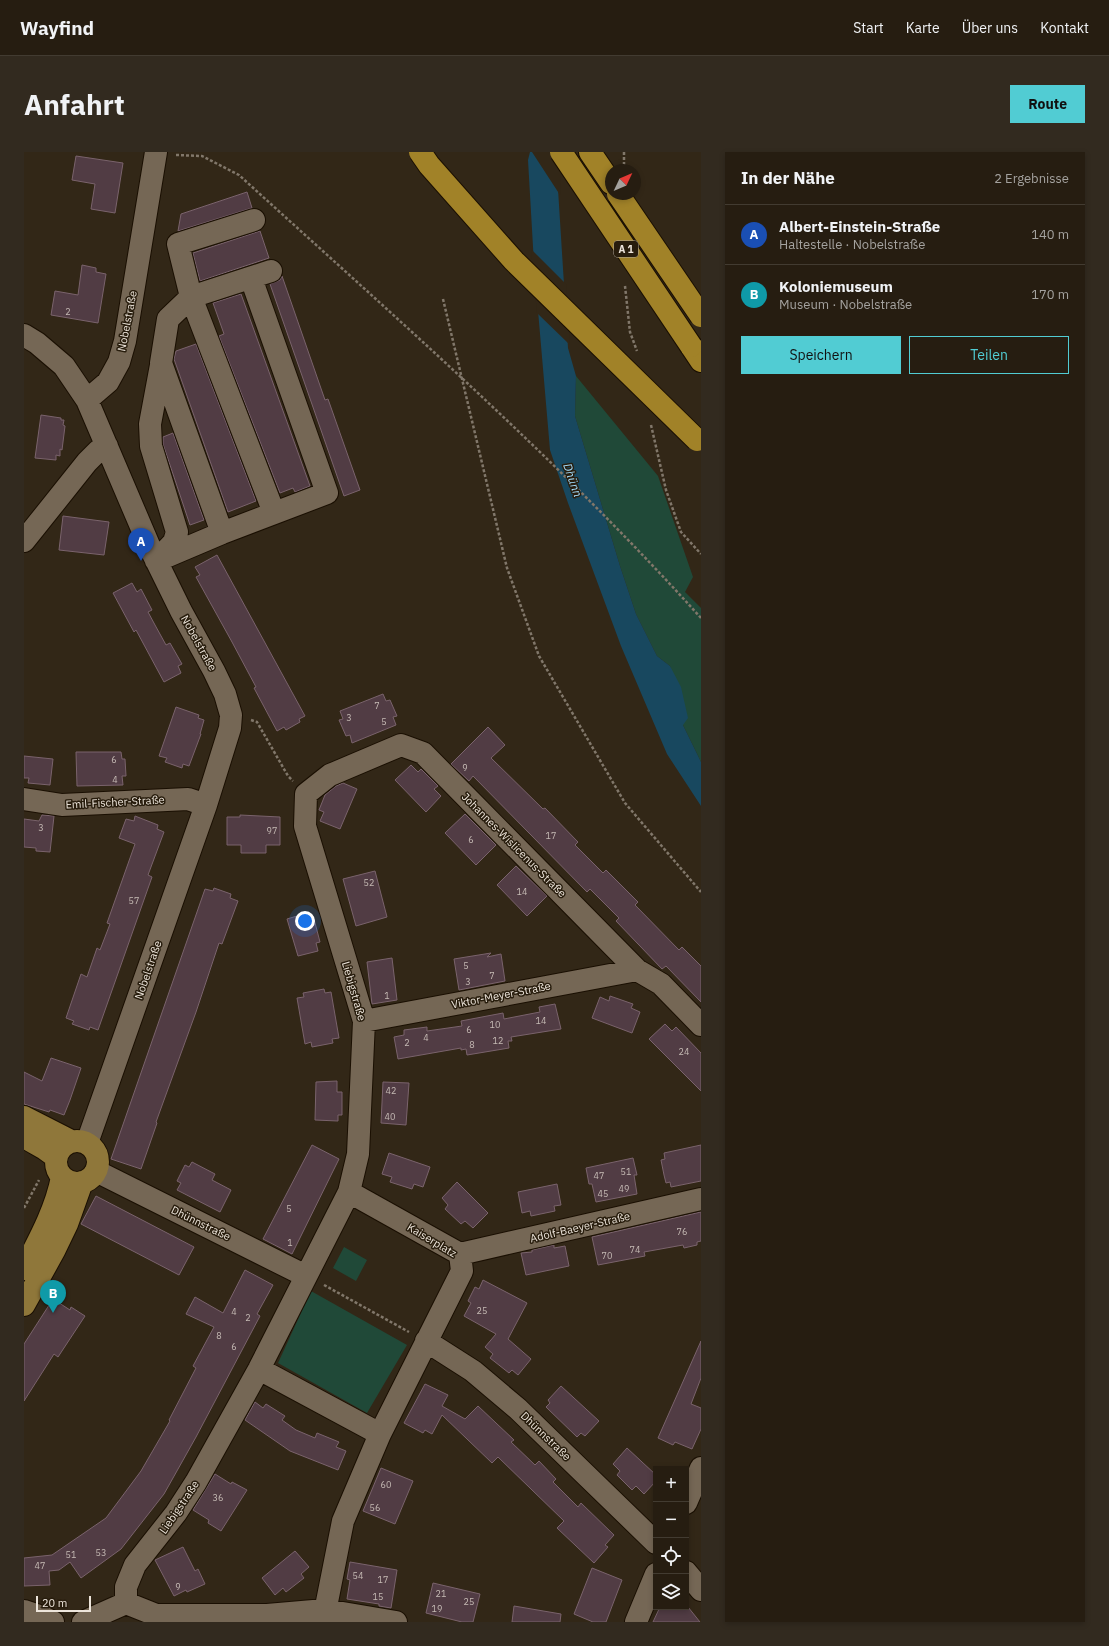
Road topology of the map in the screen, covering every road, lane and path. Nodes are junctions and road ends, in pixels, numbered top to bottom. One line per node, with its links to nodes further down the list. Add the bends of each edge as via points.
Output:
1 (420, 152): 20 (highway, bridge, via 514,261)
2 (561, 152): 16 (highway, A 1, bridge)
3 (590, 152): 7 (highway)
4 (624, 152): 6 (path)
5 (155, 153): 18 (path, via 202,156 239,175); 19 (street, Nobelstraße, via 125,341 119,362 108,382)
6 (623, 164)
7 (605, 174)
8 (622, 200): 14 (highway, A 1, bridge)
9 (254, 220): 12 (street, via 178,244)
10 (271, 271): 11 (street)
11 (250, 278): 12 (street); 22 (street, via 327,493)
12 (191, 297): 17 (street, via 168,320); 22 (street)
13 (443, 299): 18 (path)
14 (701, 316)
15 (24, 335): 19 (street, via 64,366)
16 (696, 354)
17 (161, 363): 23 (street); 25 (street, via 150,424 151,446 177,532 174,542)
18 (460, 376): 26 (path, via 633,544); 31 (path, via 507,568 539,656 624,803)
19 (88, 400): 21 (street, Nobelstraße)
20 (699, 442)
21 (107, 446): 24 (street, via 87,462); 25 (street, Nobelstraße)
22 (274, 513): 23 (street)
23 (222, 534): 25 (street)
24 (24, 541)
25 (156, 561): 27 (street, Nobelstraße, via 214,671)
26 (701, 618)
27 (231, 715): 28 (path, via 257,722 288,776); 30 (street, Nobelstraße, via 230,728)
28 (306, 794): 32 (street, Johannes-Wislicenus-Straße, via 330,775 401,745 423,753); 33 (street, Liebigstraße, via 305,826)
29 (24, 799): 30 (street, Emil-Fischer-Straße, via 62,805 188,799)
30 (206, 805): 37 (street, Nobelstraße)
31 (701, 892)
32 (637, 970): 33 (street, Viktor-Meyer-Straße); 34 (street, Johannes-Wislicenus-Straße, via 661,984)
33 (364, 1021): 40 (street, Liebigstraße, via 358,1154)
34 (701, 1025)
35 (24, 1118): 37 (main road)
36 (24, 1138): 38 (main road, Dhünnstraße, via 45,1149)
37 (79, 1142): 38 (main road, Nobelstraße, via 61,1147); 38 (main road, Nobelstraße, via 93,1148 98,1164)
38 (74, 1172): 44 (main road, Nobelstraße, via 60,1189); 45 (street, Dhünnstraße); 46 (main road, Nobelstraße, via 67,1224)
39 (38, 1182): 42 (path)
40 (349, 1192): 43 (street, Kaiserplatz); 45 (street)
41 (701, 1200): 43 (street, Adolf-Baeyer-Straße)
42 (24, 1207)
43 (460, 1254): 47 (street, Kaiserplatz, via 462,1272)
44 (24, 1269)
45 (306, 1276): 47 (path); 48 (street)
46 (24, 1305)
47 (426, 1341): 49 (street, Kaiserplatz); 52 (street, Dhünnstraße, via 473,1371 518,1409)
48 (259, 1369): 49 (street); 56 (street, Liebigstraße, via 196,1482 176,1513 135,1565 126,1587)
49 (380, 1434): 58 (street, via 343,1521)
50 (701, 1468): 51 (street)
51 (686, 1502)
52 (653, 1540)
53 (688, 1574): 55 (street)
54 (653, 1581): 62 (street)
55 (701, 1590)
56 (126, 1603): 58 (street, via 156,1615); 60 (street)
57 (24, 1611): 59 (street)
58 (324, 1616): 61 (street)
59 (53, 1622)
60 (83, 1622)
61 (396, 1622)
62 (636, 1622)

